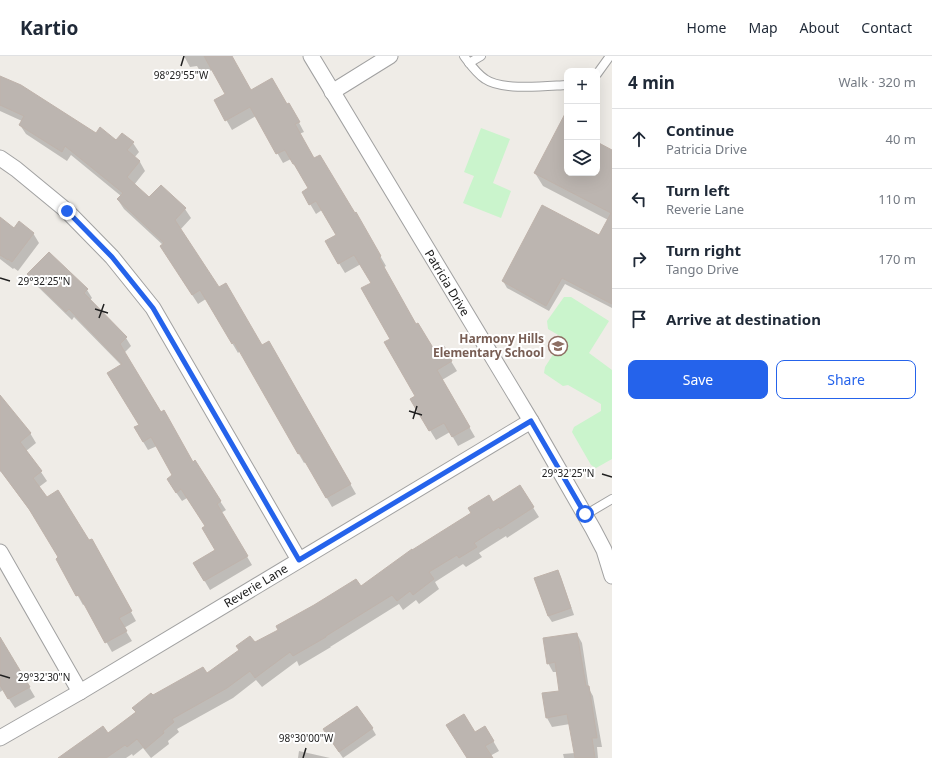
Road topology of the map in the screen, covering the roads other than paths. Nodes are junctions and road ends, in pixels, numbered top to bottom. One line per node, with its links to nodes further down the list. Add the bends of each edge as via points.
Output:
1 (311, 56): 8 (street, Patricia Drive)
2 (390, 56): 8 (street)
3 (481, 56): 5 (lane)
4 (610, 56): 6 (lane)
5 (466, 59): 7 (lane, via 485,80 501,85)
6 (600, 70)
7 (564, 85)
8 (332, 92): 10 (street, Patricia Drive)
9 (0, 158): 14 (street, via 67,211 112,257 153,308)
10 (531, 421): 12 (street, Patricia Drive); 14 (street, Reverie Lane)
11 (612, 499): 12 (lane)
12 (585, 514): 15 (street, Patricia Drive, via 604,550)
13 (0, 552): 16 (street)
14 (299, 560): 16 (street, Reverie Lane)
15 (612, 576)
16 (80, 692): 17 (street, Reverie Lane)
17 (0, 738)

